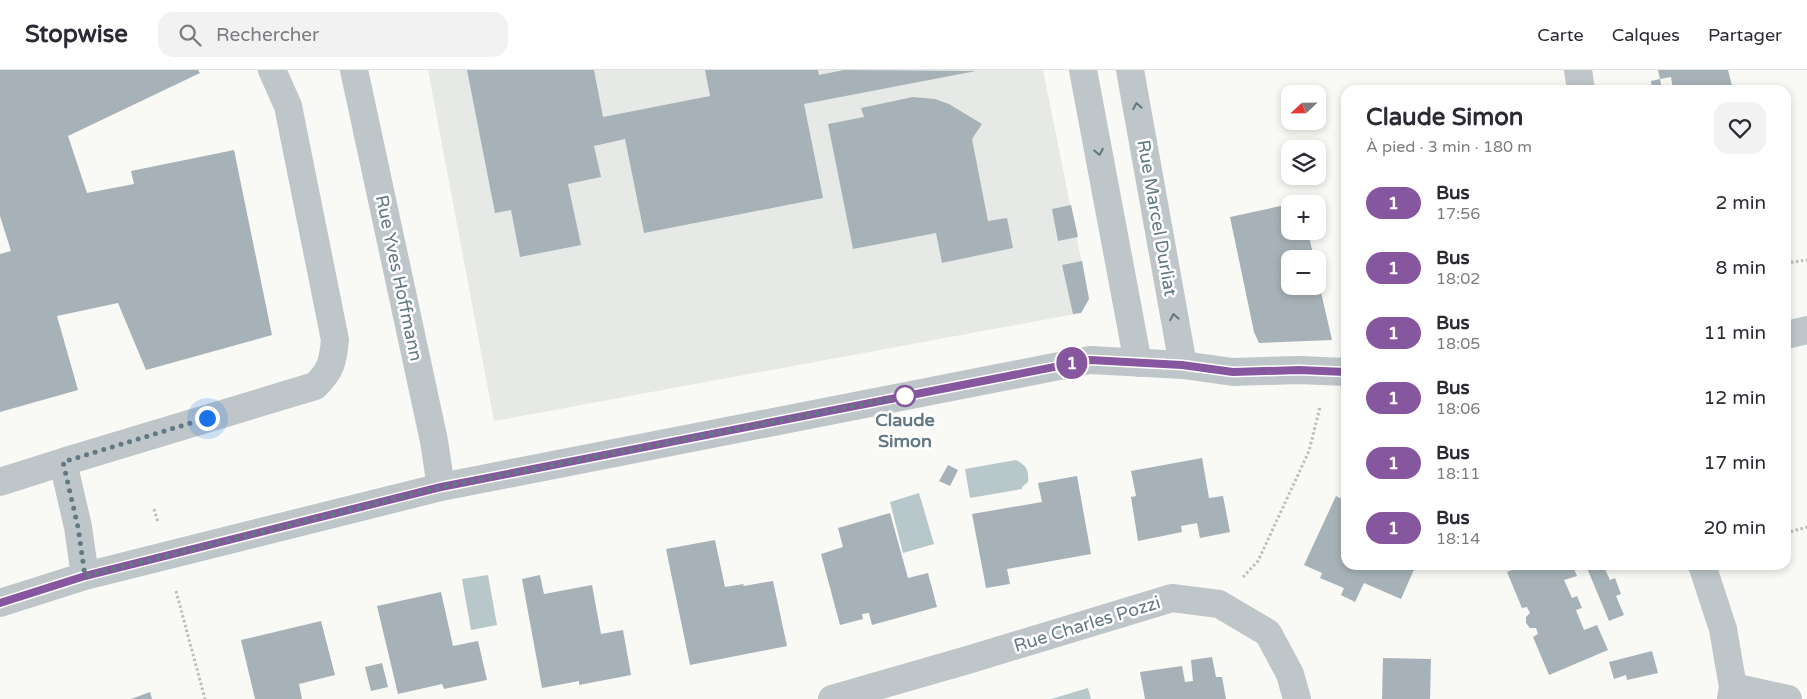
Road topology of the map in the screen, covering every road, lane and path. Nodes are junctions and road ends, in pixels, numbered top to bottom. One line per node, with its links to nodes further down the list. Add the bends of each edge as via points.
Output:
1 (272, 70): 15 (street, via 288,106 335,340 333,362 315,386)
2 (354, 70): 17 (street, Rue Yves Hoffmann, via 434,441)
3 (1083, 70): 11 (street, one-way to 11)
4 (1130, 70): 12 (street, Rue Marcel Durliat, one-way to 4)
5 (1578, 70): 6 (street)
6 (1580, 85)
7 (1807, 260): 8 (path)
8 (1791, 262)
9 (1807, 330): 10 (street)
10 (1791, 334)
11 (1138, 363): 12 (street); 17 (street, via 1090,360)
12 (1182, 365): 13 (street, via 1233,372)
13 (1341, 372)
14 (1321, 404): 25 (path, via 1309,451 1258,561)
15 (63, 462): 16 (street); 23 (street)
16 (0, 482)
17 (441, 487): 21 (street)
18 (154, 509): 21 (path)
19 (1807, 527): 20 (path)
20 (1791, 532)
21 (167, 555): 23 (street); 27 (path)
22 (1704, 570): 26 (street, via 1722,629)
23 (85, 576): 24 (street)
24 (0, 603)
25 (1219, 604): 28 (street, Rue Charles Pozzi, via 1172,598); 29 (street, Rue Charles Pozzi, via 1268,633 1290,674)
26 (1732, 693): 30 (street)
27 (205, 699)
28 (832, 699)
29 (1297, 699)
30 (1788, 699)

